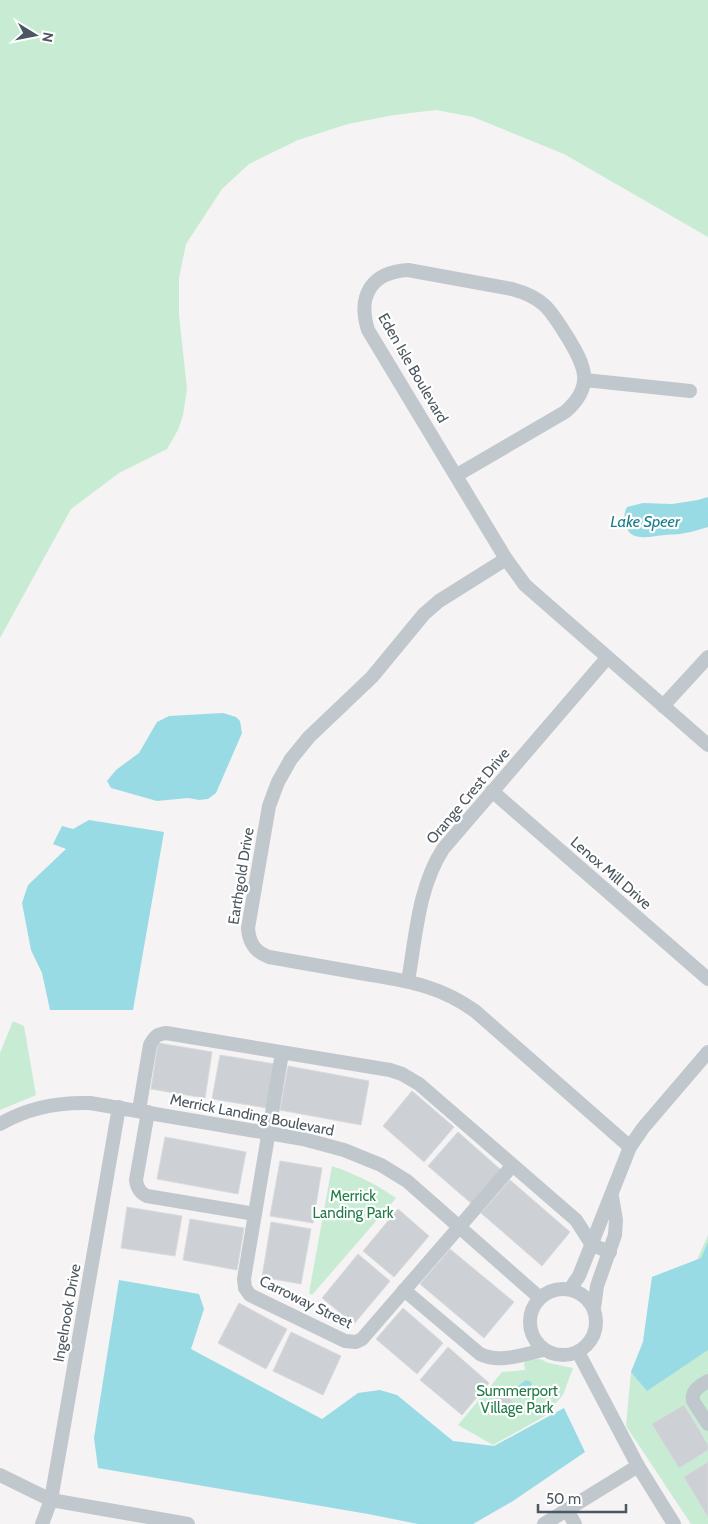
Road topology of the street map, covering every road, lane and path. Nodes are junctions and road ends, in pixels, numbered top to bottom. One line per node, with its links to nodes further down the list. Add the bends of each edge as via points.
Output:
1 (584, 380): 2 (street); 3 (street, via 582,392 565,412); 3 (street, Eden Isle Boulevard, via 581,360 550,309 528,294 408,270 382,276 366,295 364,316 368,330)
2 (690, 391)
3 (457, 475): 4 (street, Eden Isle Boulevard)
4 (506, 559): 6 (street, Eden Isle Boulevard, via 524,585); 11 (street, Earthgold Drive, via 424,614 372,678 309,737 291,759 269,806 248,928 254,948 269,957)
5 (708, 657): 7 (street)
6 (607, 658): 7 (street, Eden Isle Boulevard); 9 (street, Orange Crest Drive)
7 (663, 706): 8 (street, Eden Isle Boulevard)
8 (708, 745)
9 (492, 791): 10 (street, Lenox Mill Drive); 11 (street, Orange Crest Drive, via 443,849 428,877)
10 (708, 979)
11 (408, 981): 18 (street, Earthgold Drive, via 444,992 475,1011)
12 (708, 1052): 18 (street)
13 (282, 1053): 15 (street, via 159,1034 150,1044); 17 (street, Carroway Street); 19 (street, via 390,1070 409,1077)
14 (119, 1107): 15 (street, Merrick Landing Boulevard); 16 (street, Merrick Landing Boulevard, via 67,1102 37,1108); 35 (street, Ingelnook Drive)
15 (144, 1111): 17 (street, Merrick Landing Boulevard); 21 (street, via 136,1180 142,1194)
16 (0, 1124)
17 (269, 1133): 21 (street, Carroway Street); 22 (street, Merrick Landing Boulevard, via 344,1150 381,1165 407,1181)
18 (630, 1147): 20 (street)
19 (512, 1166): 22 (street, Carroway Street); 23 (street, via 576,1220)
20 (612, 1194): 23 (street); 24 (street, via 616,1220)
21 (255, 1214): 26 (street, Carroway Street, via 244,1278 250,1295 351,1343 362,1339)
22 (459, 1227): 26 (street, Carroway Street); 27 (street, Merrick Landing Boulevard)
23 (592, 1245): 24 (street); 25 (street, via 580,1276)
24 (610, 1252): 28 (street, via 597,1286)
25 (570, 1289): 27 (street, via 559,1289); 28 (street, via 584,1296)
26 (404, 1290): 29 (street, via 488,1359)
27 (540, 1298): 29 (street, via 533,1308 530,1325 536,1341)
28 (594, 1308): 30 (street, via 595,1333)
29 (544, 1350): 30 (street, via 561,1356)
30 (578, 1352): 33 (street)
31 (708, 1381): 32 (street, via 692,1396)
32 (708, 1424)
33 (638, 1466): 36 (street); 42 (street)
34 (0, 1474): 35 (street)
35 (51, 1500): 37 (street); 38 (street, Ingelnook Drive)
36 (567, 1510): 40 (street); 41 (street)
37 (160, 1522): 39 (street)
38 (42, 1524)
39 (188, 1524)
40 (544, 1524)
41 (575, 1524)
42 (674, 1524)

